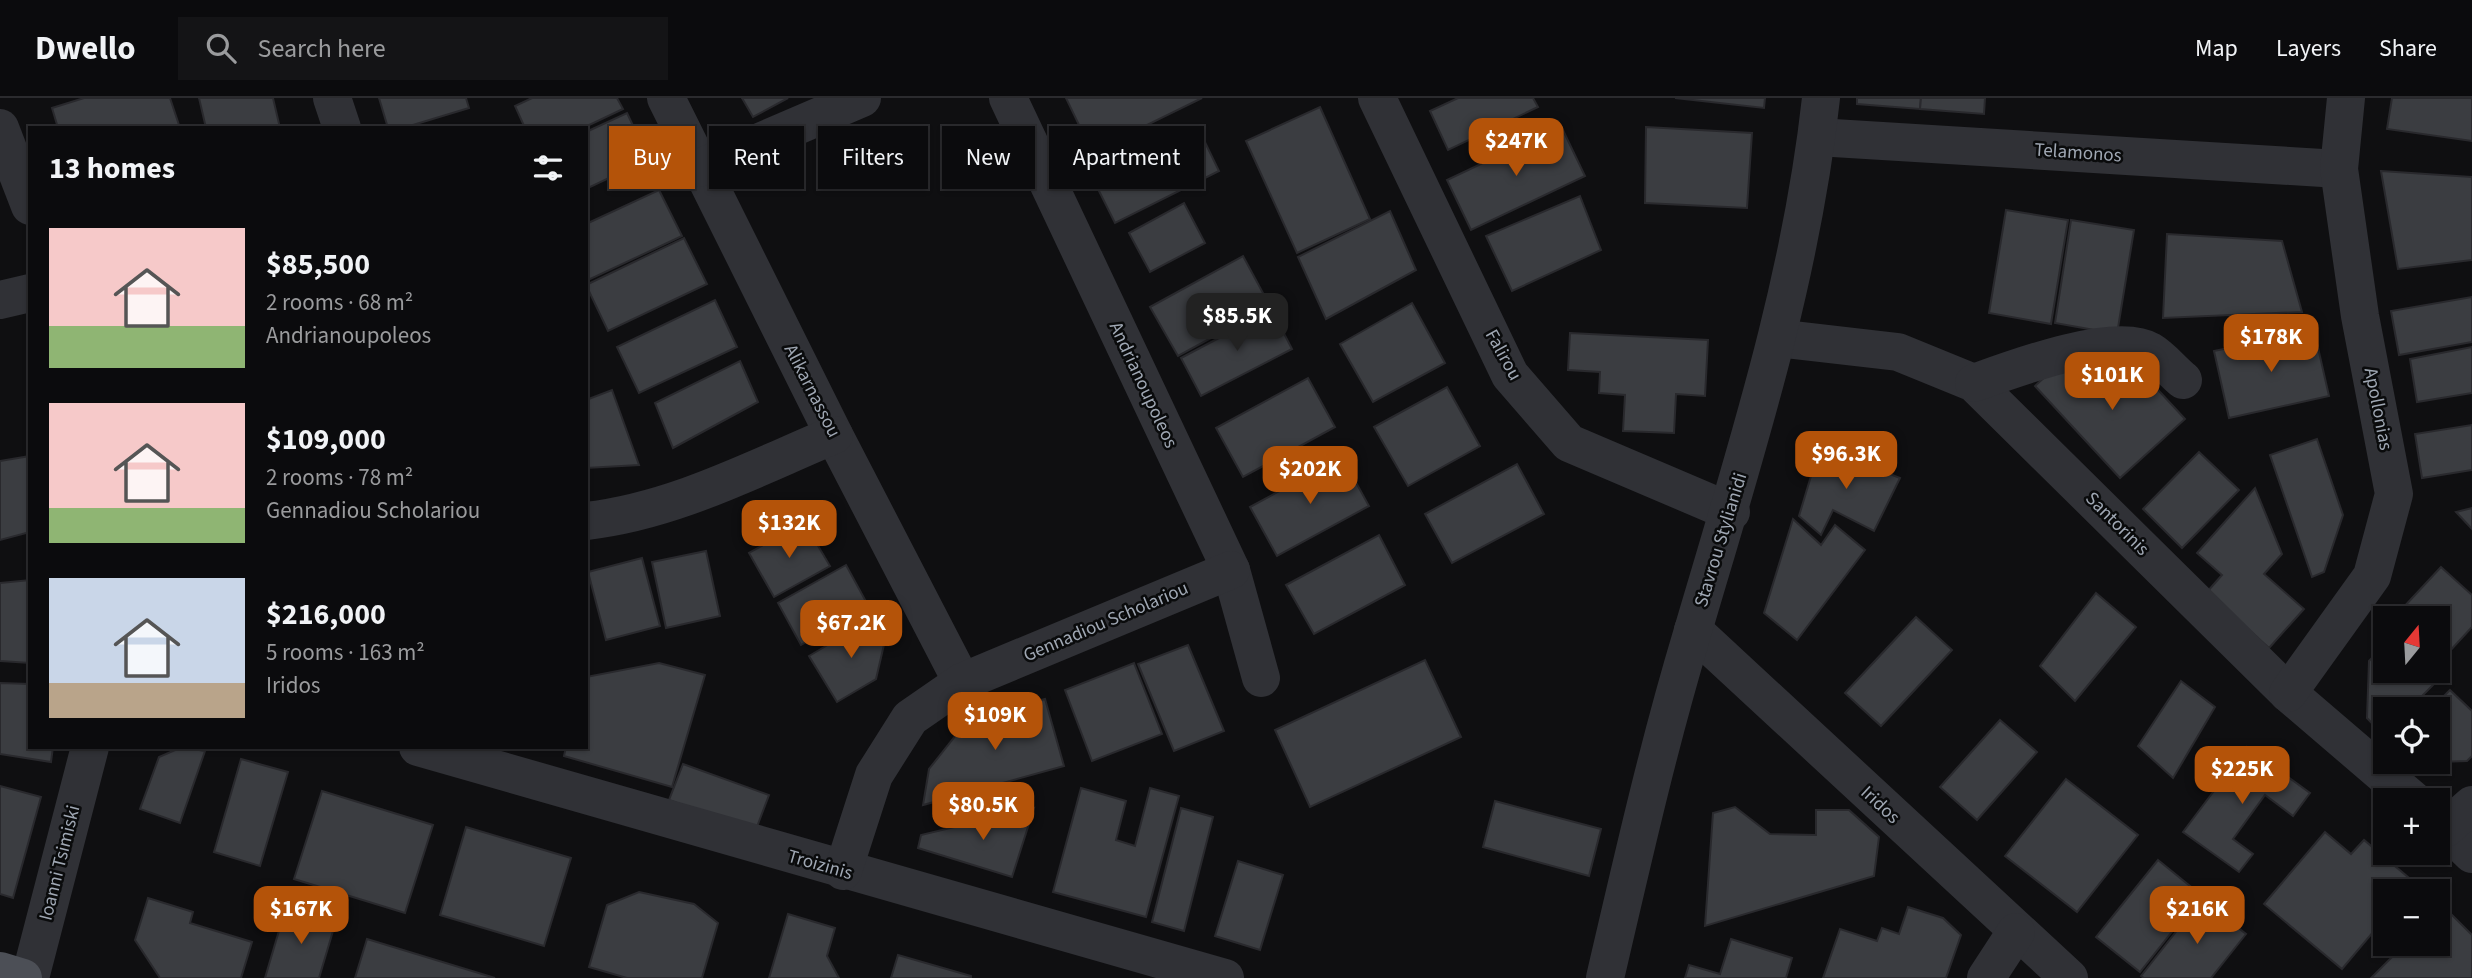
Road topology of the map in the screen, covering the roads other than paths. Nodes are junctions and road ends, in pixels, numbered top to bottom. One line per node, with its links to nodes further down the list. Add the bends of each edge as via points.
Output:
1 (332, 98): 8 (street)
2 (666, 98): 11 (street, Alikarnassou)
3 (862, 98): 11 (street)
4 (1008, 98): 22 (street, Andrianoupoleos)
5 (1377, 98): 20 (street, Falirou, via 1510,375 1569,443)
6 (1821, 98): 10 (street, Stavrou Stylianidi)
7 (2346, 98): 12 (street, Apollonias)
8 (341, 126)
9 (0, 128): 13 (street)
10 (1817, 137): 12 (street, Telamonos); 16 (street, Stavrou Stylianidi)
11 (699, 168): 19 (street, Alikarnassou)
12 (2339, 169): 26 (street, Apollonias, via 2360,316 2394,494 2372,576)
13 (28, 201)
14 (28, 293): 15 (street)
15 (0, 300)
16 (1777, 338): 18 (street, Santorinis, via 1898,352); 20 (street, Stavrou Stylianidi)
17 (2183, 380): 18 (street, via 2149,350 2121,344 2038,360)
18 (1974, 383): 26 (street, Santorinis)
19 (834, 435): 21 (street, via 696,494 629,516); 25 (street, Alikarnassou)
20 (1731, 512): 23 (street, Stavrou Stylianidi)
21 (588, 521)
22 (1231, 570): 24 (street, Andrianoupoleos); 25 (street, Gennadiou Scholariou)
23 (1693, 630): 31 (street, Iridos); 36 (street, Stavrou Stylianidi, via 1660,746)
24 (1261, 678)
25 (962, 682): 30 (street, Gennadiou Scholariou, via 910,719 874,775)
26 (2288, 693): 29 (street, Santorinis)
27 (89, 749): 34 (street, Ioanni Tsimiski)
28 (425, 749): 30 (street, Troizinis)
29 (2399, 788)
30 (843, 871): 35 (street, Troizinis)
31 (2016, 932): 37 (street); 38 (street, Iridos)
32 (0, 971): 33 (main road)
33 (23, 978)
34 (30, 978)
35 (1224, 978)
36 (1605, 978)
37 (1986, 978)
38 (2069, 978)

